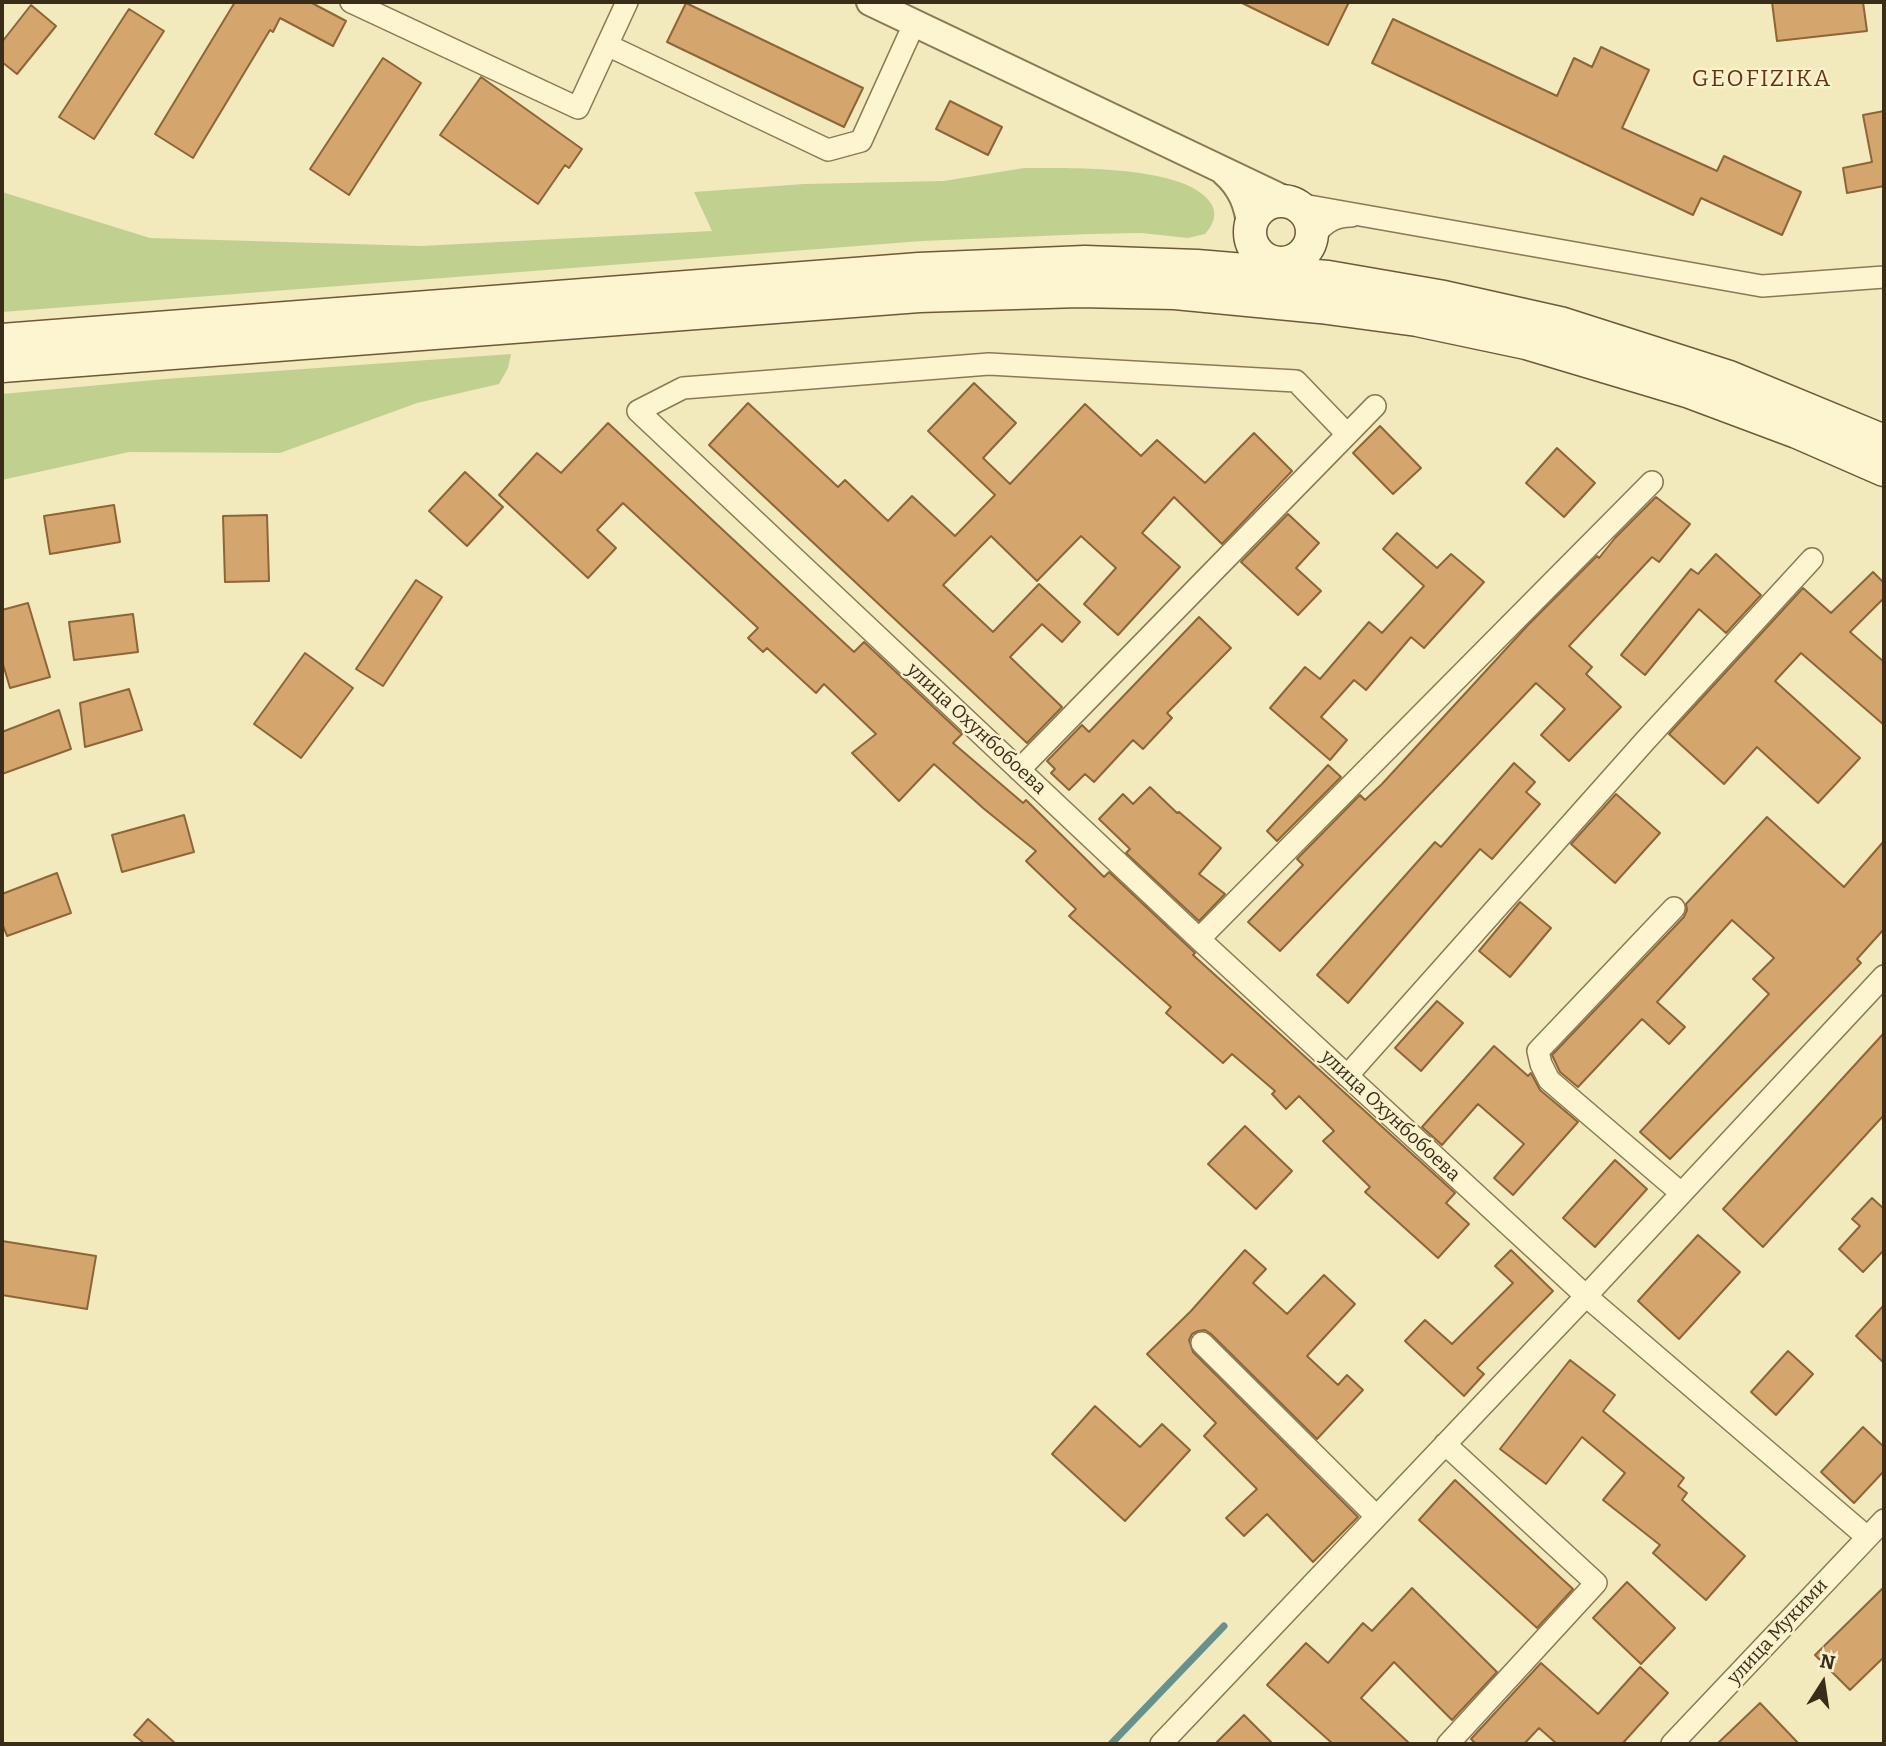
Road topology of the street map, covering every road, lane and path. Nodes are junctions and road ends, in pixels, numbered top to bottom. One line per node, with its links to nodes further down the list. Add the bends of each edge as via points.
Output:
1 (351, 2): 5 (street, via 578,108)
2 (627, 2): 5 (street)
3 (870, 2): 4 (street)
4 (915, 22): 5 (street, via 861,141 828,150); 6 (street)
5 (607, 45)
6 (1221, 169): 7 (street); 9 (street, via 1241,191)
7 (1292, 203): 8 (street); 9 (main road, via 1312,227); 9 (main road, via 1273,202 1253,220)
8 (1358, 216): 9 (street, via 1331,220); 11 (street, via 1762,286)
9 (1278, 251): 10 (main road); 10 (main road, via 1315,258); 12 (main road); 13 (main road); 14 (main road, via 1246,244 1237,257 1220,267 1085,262 919,269)
10 (1328, 276): 18 (main road, via 1560,323 1729,377)
11 (1884, 277)
12 (1225, 298): 13 (main road); 15 (main road, via 1080,291 919,296)
13 (1320, 307): 19 (main road, via 1417,320 1581,358 1744,412)
14 (2, 340)
15 (2, 366)
16 (1375, 406): 17 (street)
17 (1347, 434): 22 (street); 22 (street, улица Охунбобоева, via 1296,381 989,364 683,388 638,411)
18 (1884, 441)
19 (1884, 470)
20 (1652, 482): 24 (street)
21 (1812, 559): 26 (street)
22 (1019, 770): 24 (street, улица Охунбобоева)
23 (1674, 908): 27 (street, via 1538,1051 1549,1080)
24 (1199, 939): 26 (street, улица Охунбобоева)
25 (1884, 976): 27 (street)
26 (1347, 1076): 28 (street, улица Охунбобоева)
27 (1681, 1193): 28 (street)
28 (1586, 1296): 30 (street); 33 (street, улица Охунбобоева)
29 (1202, 1343): 31 (street)
30 (1445, 1444): 31 (street); 35 (street, via 1596,1583)
31 (1376, 1516): 34 (street)
32 (1884, 1520): 33 (street, улица Мукими)
33 (1867, 1537): 36 (street, улица Мукими)
34 (1160, 1744)
35 (1448, 1744)
36 (1672, 1744)

